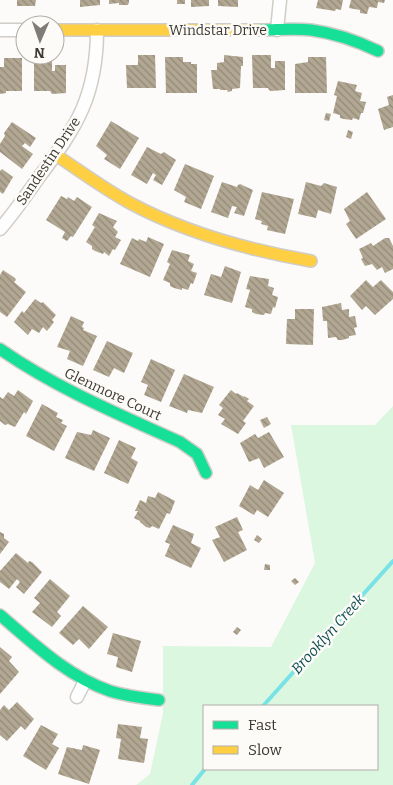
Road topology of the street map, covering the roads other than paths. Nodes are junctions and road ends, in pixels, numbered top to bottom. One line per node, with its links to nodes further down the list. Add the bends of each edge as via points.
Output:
1 (280, 0): 6 (street)
2 (0, 30): 3 (street)
3 (15, 30)
4 (65, 30): 5 (street, Windstar Drive)
5 (97, 30): 6 (street, Windstar Drive); 8 (street, Sandestin Drive, via 96,64 91,86 74,129)
6 (276, 30): 7 (street, Windstar Drive, via 330,33)
7 (378, 51)
8 (56, 155): 9 (street, Sandestin Drive); 10 (street, via 105,188 176,224 250,249)
9 (0, 229)
10 (311, 261)
11 (0, 349): 12 (street, Glenmore Court, via 61,387 180,442 197,454)
12 (206, 473)
13 (0, 614): 14 (street, via 61,666)
14 (85, 681): 15 (street); 16 (street, via 124,695)
15 (77, 697)
16 (159, 700)

